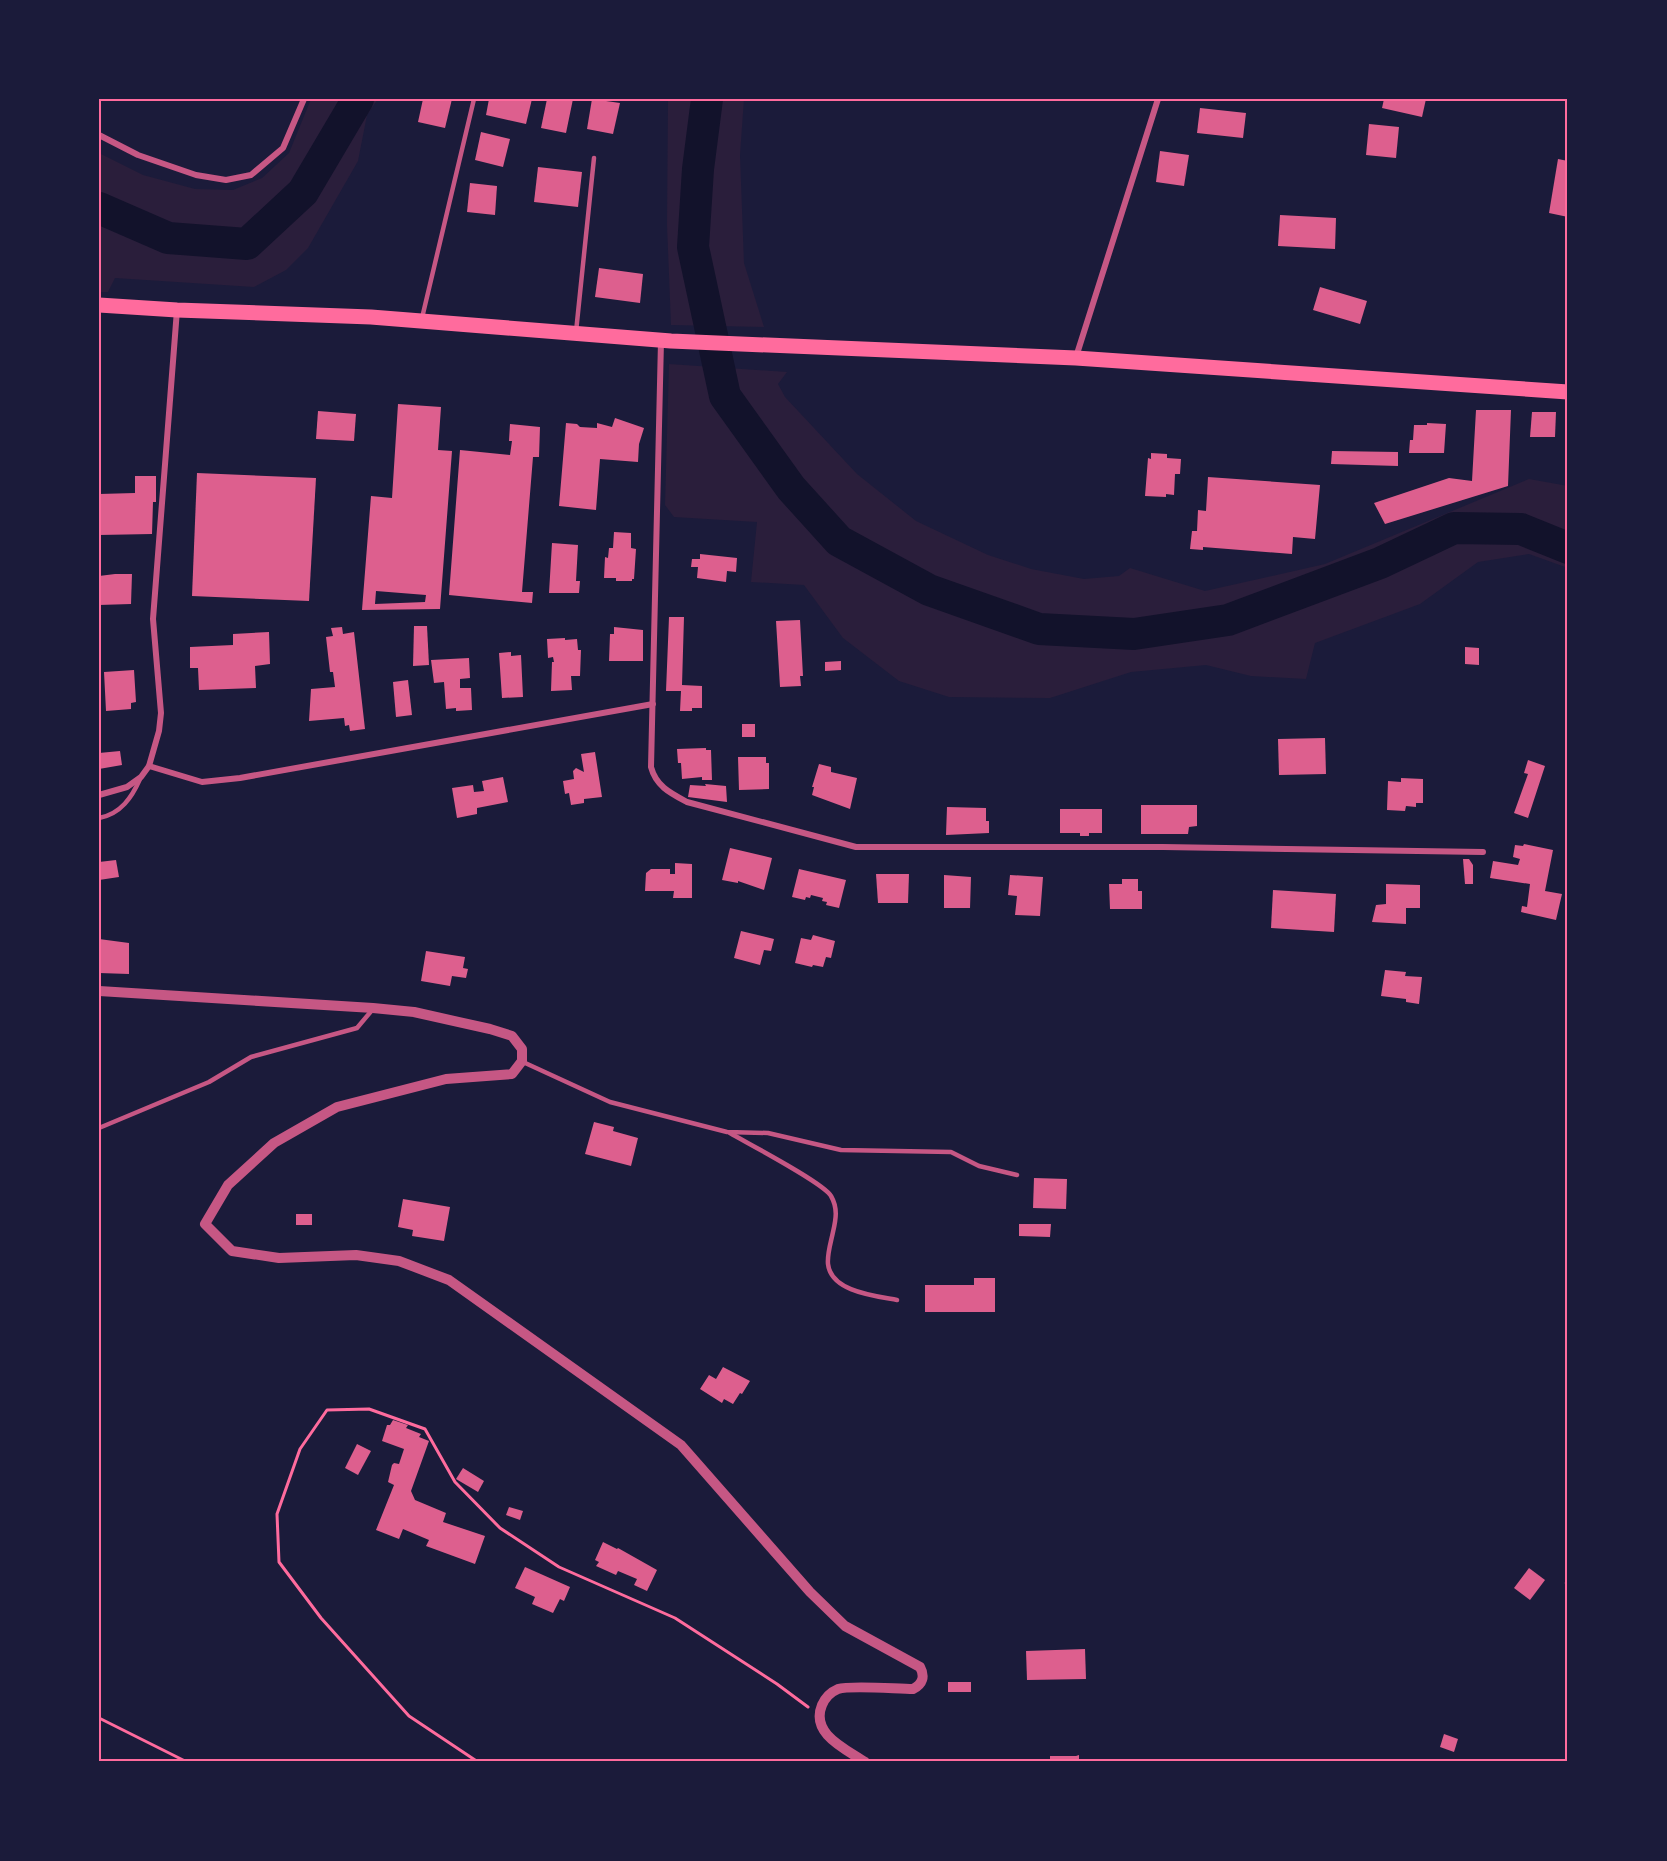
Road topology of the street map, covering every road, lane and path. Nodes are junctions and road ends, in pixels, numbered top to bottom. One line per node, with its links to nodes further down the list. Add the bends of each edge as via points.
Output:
1 (304, 99): 4 (street, via 283,148 251,175 226,180 196,175 138,155)
2 (474, 99): 8 (lane)
3 (1158, 99): 11 (street)
4 (99, 135)
5 (594, 158): 9 (lane)
6 (99, 305): 7 (main road)
7 (177, 310): 8 (main road); 14 (street, via 153,619 161,713)
8 (422, 321): 9 (main road)
9 (576, 334): 10 (main road)
10 (666, 341): 11 (main road); 13 (street)
11 (1076, 358): 12 (main road)
12 (1568, 392)
13 (653, 704): 14 (street, via 240,778 202,782); 18 (street, via 651,767 654,780 667,791 687,802 856,847)
14 (148, 766): 15 (street)
15 (141, 777): 16 (street, via 127,787); 17 (lane, via 132,796 121,807 110,816)
16 (99, 795)
17 (99, 818)
18 (1483, 852)
19 (99, 991): 20 (street)
20 (373, 1008): 21 (street, via 414,1012 512,1036 522,1049); 22 (lane, via 357,1028 251,1057 209,1082)
21 (522, 1061): 23 (lane, via 610,1102); 26 (street, via 512,1074 446,1079 337,1107 274,1143 228,1185 205,1224 232,1251 279,1258 356,1255 399,1261 449,1280 681,1445 810,1592 845,1626 916,1664 922,1671 920,1684 913,1689 840,1689 825,1699)
22 (99, 1128)
23 (729, 1132): 24 (lane, via 768,1133 841,1150 951,1152 978,1166); 25 (lane, via 831,1195 837,1215 828,1265 839,1283 863,1294)
24 (1017, 1175)
25 (897, 1300)
26 (820, 1716): 29 (path, via 675,1618 559,1567 500,1528 455,1482 425,1429 369,1409 327,1410 300,1449 277,1514 279,1562 321,1618 409,1716); 30 (street, via 820,1724 830,1739)
27 (99, 1718): 28 (path)
28 (187, 1762)
29 (478, 1762)
30 (865, 1762)

